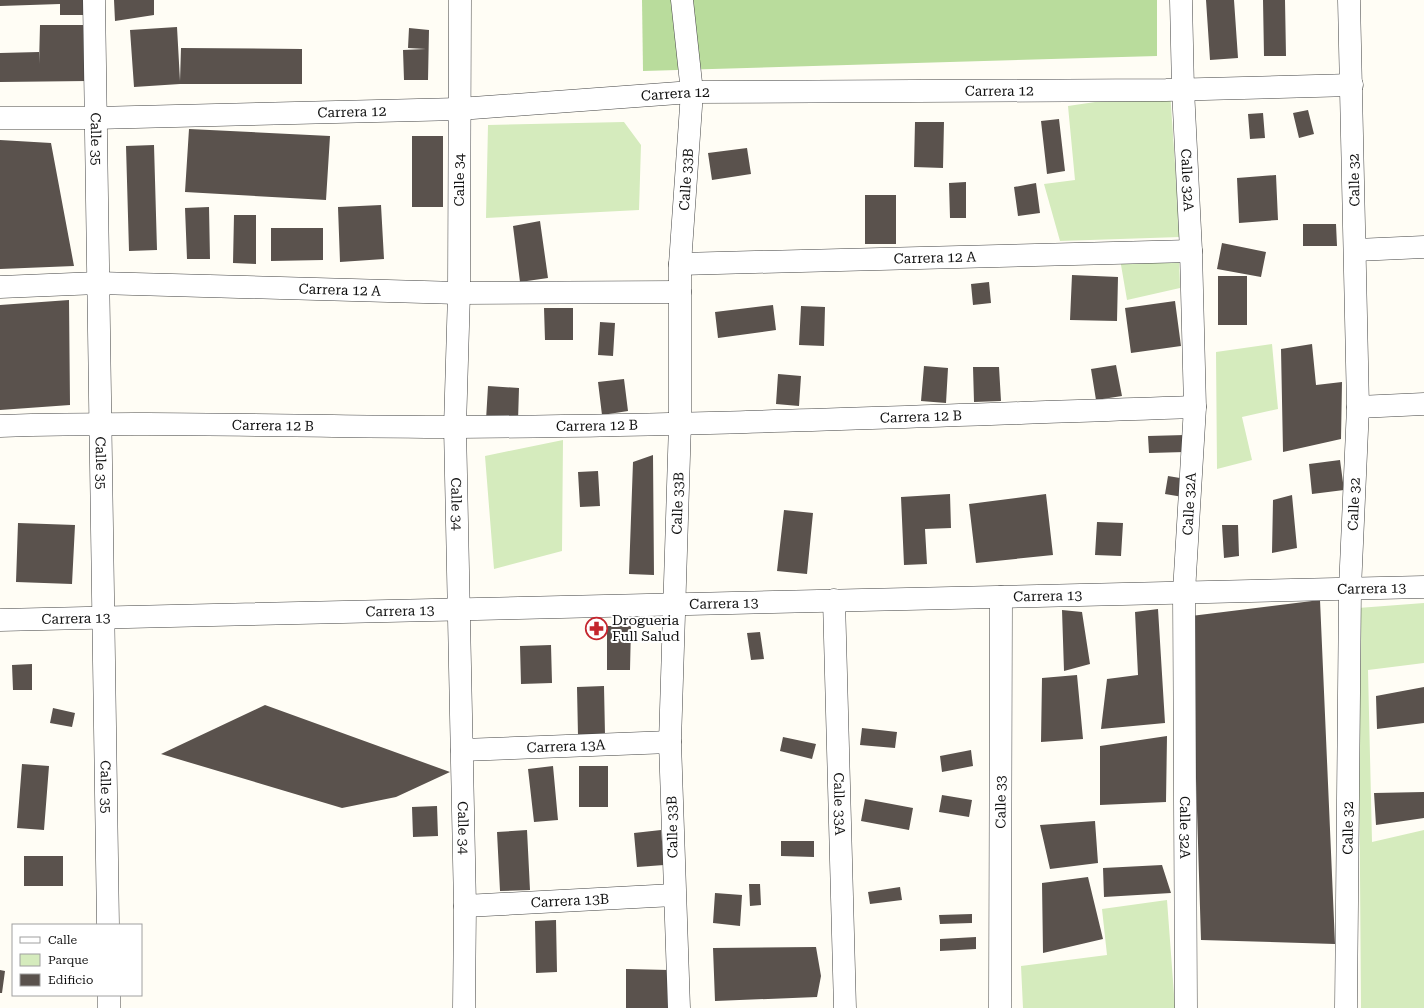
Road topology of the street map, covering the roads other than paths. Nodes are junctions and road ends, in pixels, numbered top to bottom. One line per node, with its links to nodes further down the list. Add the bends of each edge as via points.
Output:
1 (94, 0): 11 (street, Calle 35)
2 (460, 0): 9 (street, Calle 34)
3 (682, 0): 8 (street, Calle 33B)
4 (1181, 0): 7 (street, Calle 32A)
5 (1349, 0): 6 (street, Calle 32)
6 (1352, 84): 7 (street, Carrera 12); 13 (street, Calle 32)
7 (1183, 89): 8 (street, Carrera 12); 14 (street, Calle 32A)
8 (692, 92): 9 (street, Carrera 12); 15 (street, Calle 33B)
9 (459, 109): 11 (street, Carrera 12); 19 (street, Calle 34)
10 (0, 118): 11 (street, Carrera 12)
11 (95, 118): 16 (street, Calle 35)
12 (1424, 247): 13 (street)
13 (1356, 250): 21 (street, Calle 32)
14 (1191, 251): 15 (street, Carrera 12 A); 22 (street, Calle 32A)
15 (680, 264): 18 (street, Calle 33B)
16 (98, 283): 17 (street, Carrera 12 A); 19 (street, Carrera 12 A); 23 (street, Calle 35)
17 (0, 287)
18 (680, 292): 19 (street, Carrera 12 A); 24 (street, Calle 33B)
19 (459, 293): 26 (street, Calle 34)
20 (1424, 404): 21 (street)
21 (1358, 406): 28 (street, Calle 32)
22 (1195, 407): 24 (street, Carrera 12 B); 29 (street, Calle 32A)
23 (100, 423): 25 (street, Carrera 12 B); 26 (street, Carrera 12 B); 34 (street, Calle 35)
24 (680, 423): 26 (street, Carrera 12 B); 32 (street, Calle 33B)
25 (0, 426)
26 (455, 427): 33 (street, Calle 34)
27 (1424, 587): 28 (street, Carrera 13)
28 (1350, 588): 29 (street, Carrera 13); 48 (street, Calle 32)
29 (1184, 592): 30 (street, Carrera 13); 47 (street, Calle 32A)
30 (1001, 597): 31 (street, Carrera 13); 46 (street, Calle 33)
31 (834, 600): 32 (street, Carrera 13); 45 (street, Calle 33A)
32 (676, 605): 33 (street, Carrera 13); 36 (street, Calle 33B)
33 (459, 609): 34 (street, Carrera 13); 37 (street, Calle 34)
34 (103, 617): 35 (street, Carrera 13); 40 (street, Calle 35)
35 (0, 620)
36 (670, 742): 37 (street, Carrera 13A); 38 (street, Calle 33B)
37 (462, 750): 39 (street, Calle 34)
38 (674, 895): 39 (street, Carrera 13B); 44 (street, Calle 33B)
39 (465, 906): 43 (street, Calle 34)
40 (108, 924)
41 (109, 996): 42 (street)
42 (109, 1008)
43 (464, 1008)
44 (679, 1008)
45 (845, 1008)
46 (1000, 1008)
47 (1186, 1008)
48 (1346, 1008)

